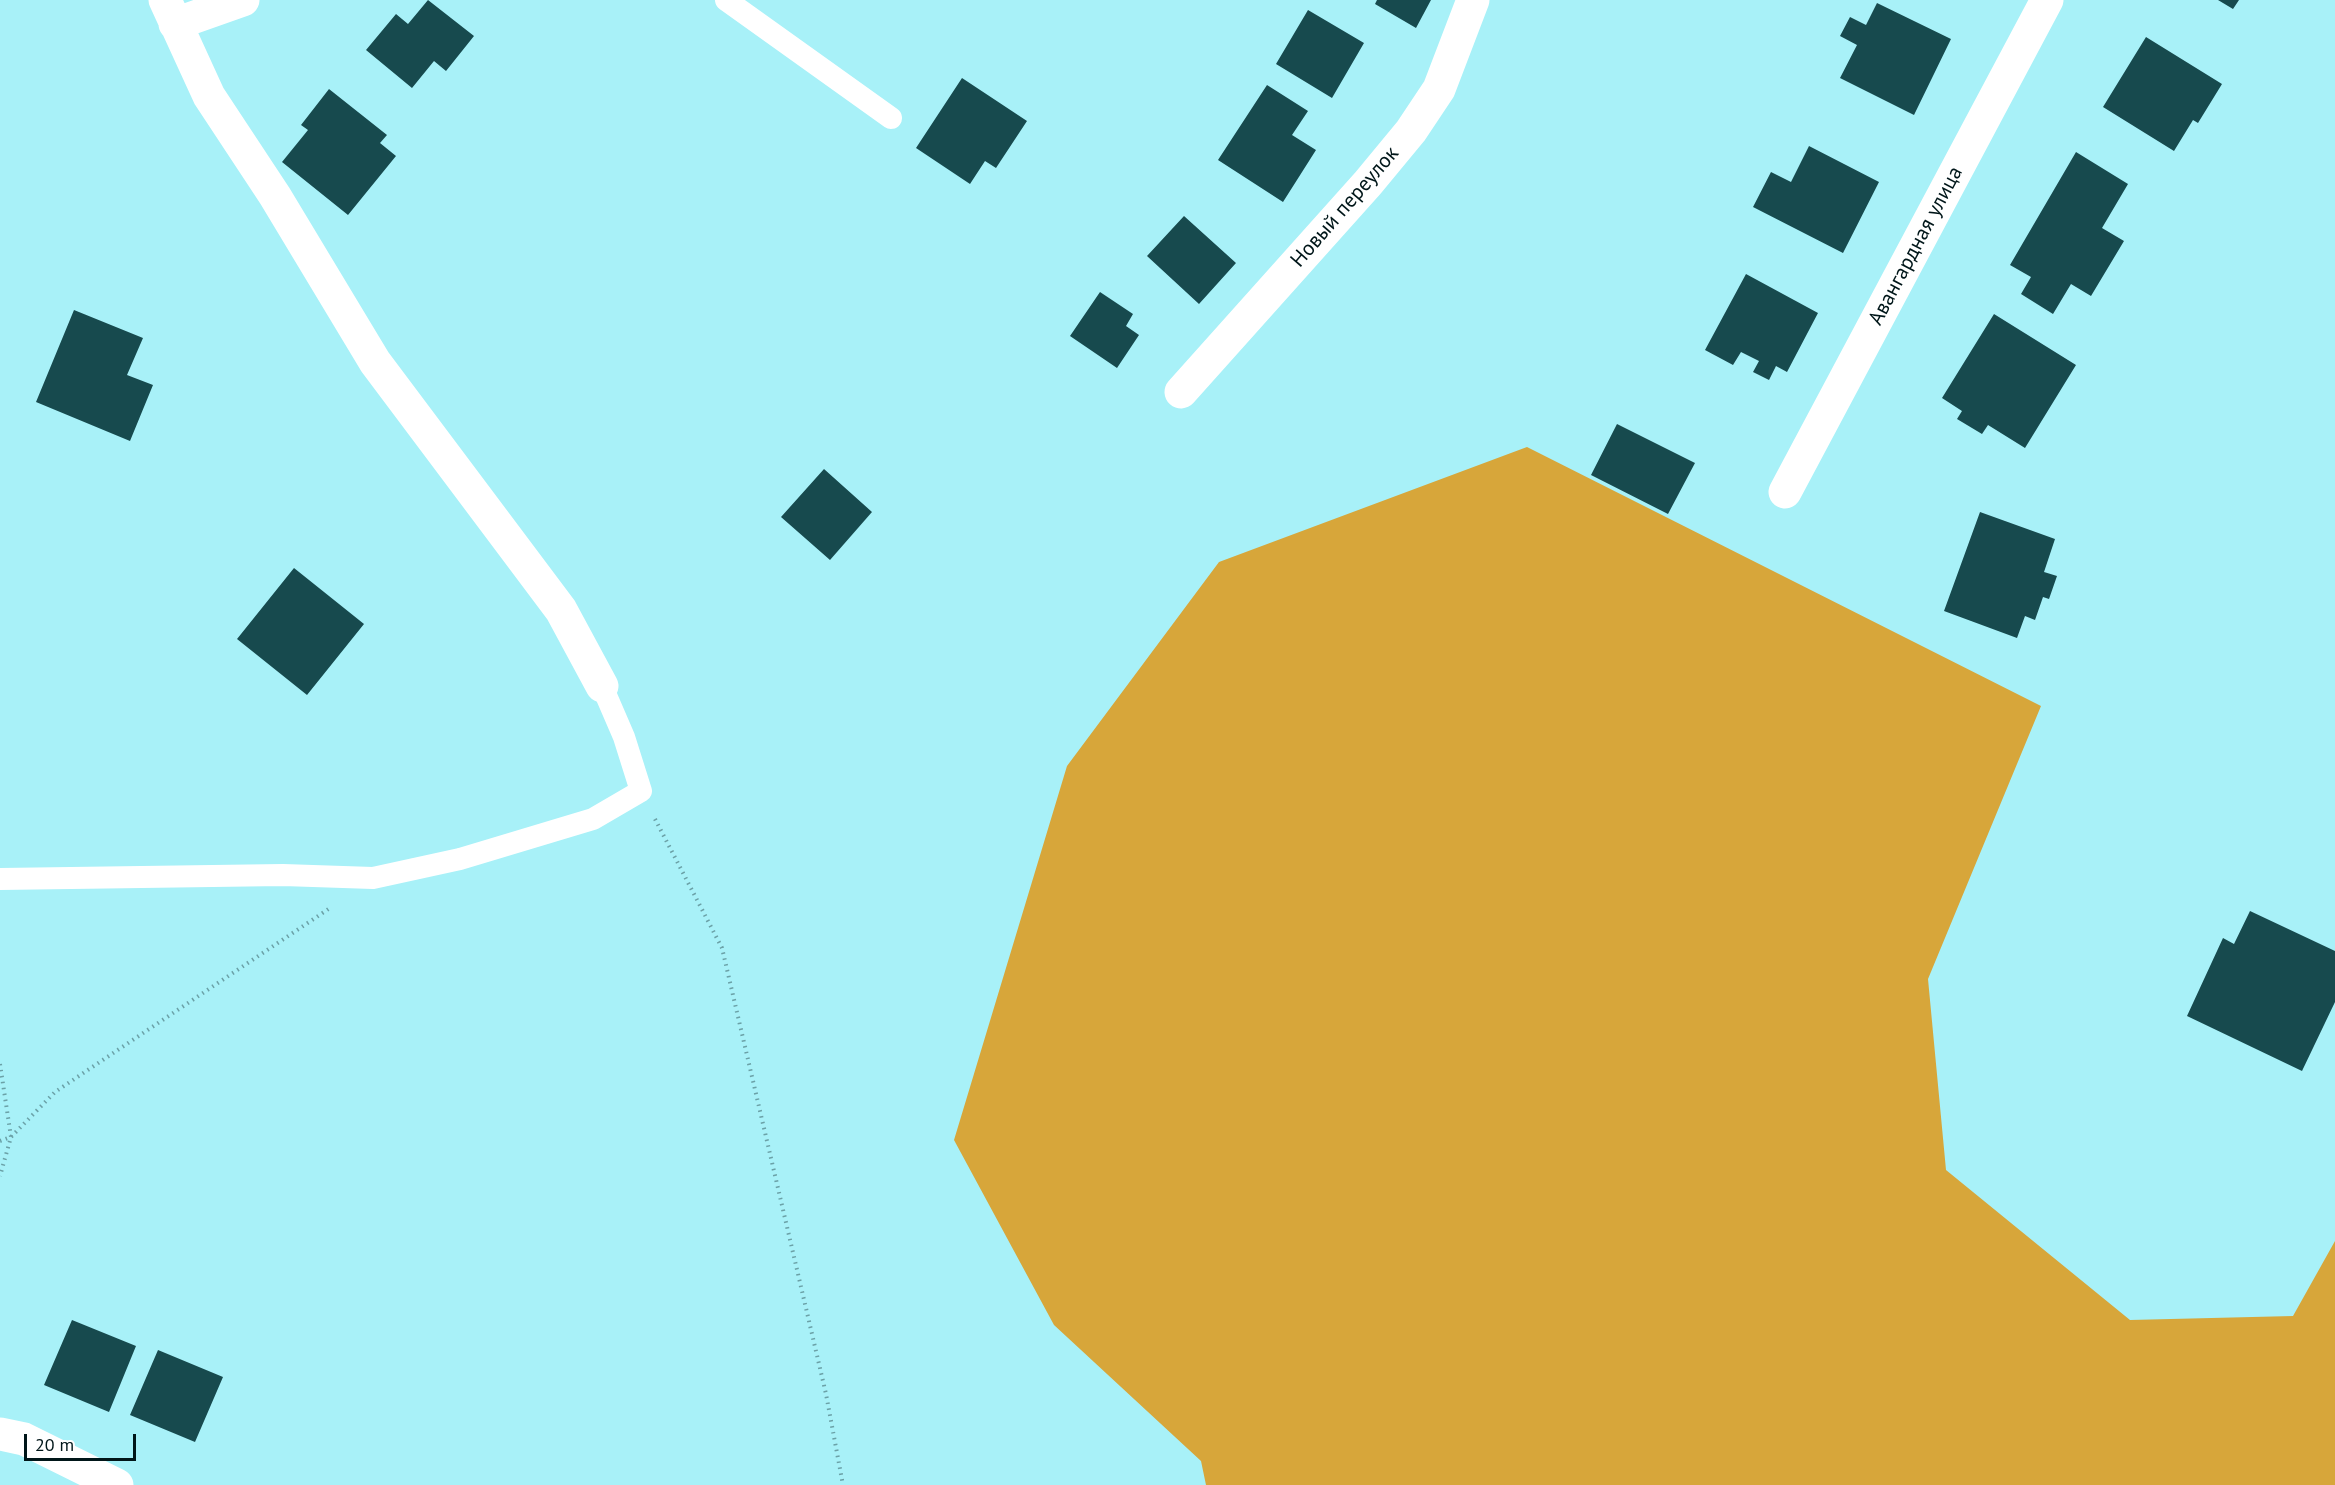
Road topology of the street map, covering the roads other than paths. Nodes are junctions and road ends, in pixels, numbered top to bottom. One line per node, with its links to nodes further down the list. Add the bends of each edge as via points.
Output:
1 (243, 0): 5 (street)
2 (726, 0): 6 (lane)
3 (1473, 0): 7 (street, Новый переулок, via 1438,89 1411,131)
4 (2047, 0): 8 (street, Авангардная улица)
5 (170, 12): 9 (street, via 209,96 275,196 375,362 561,609)
6 (891, 118)
7 (1181, 392)
8 (1785, 492)
9 (602, 686): 10 (lane, via 641,791 593,819 460,859 373,878 283,875)
10 (0, 879)
11 (0, 1434): 12 (street, via 24,1439)
12 (117, 1485)

